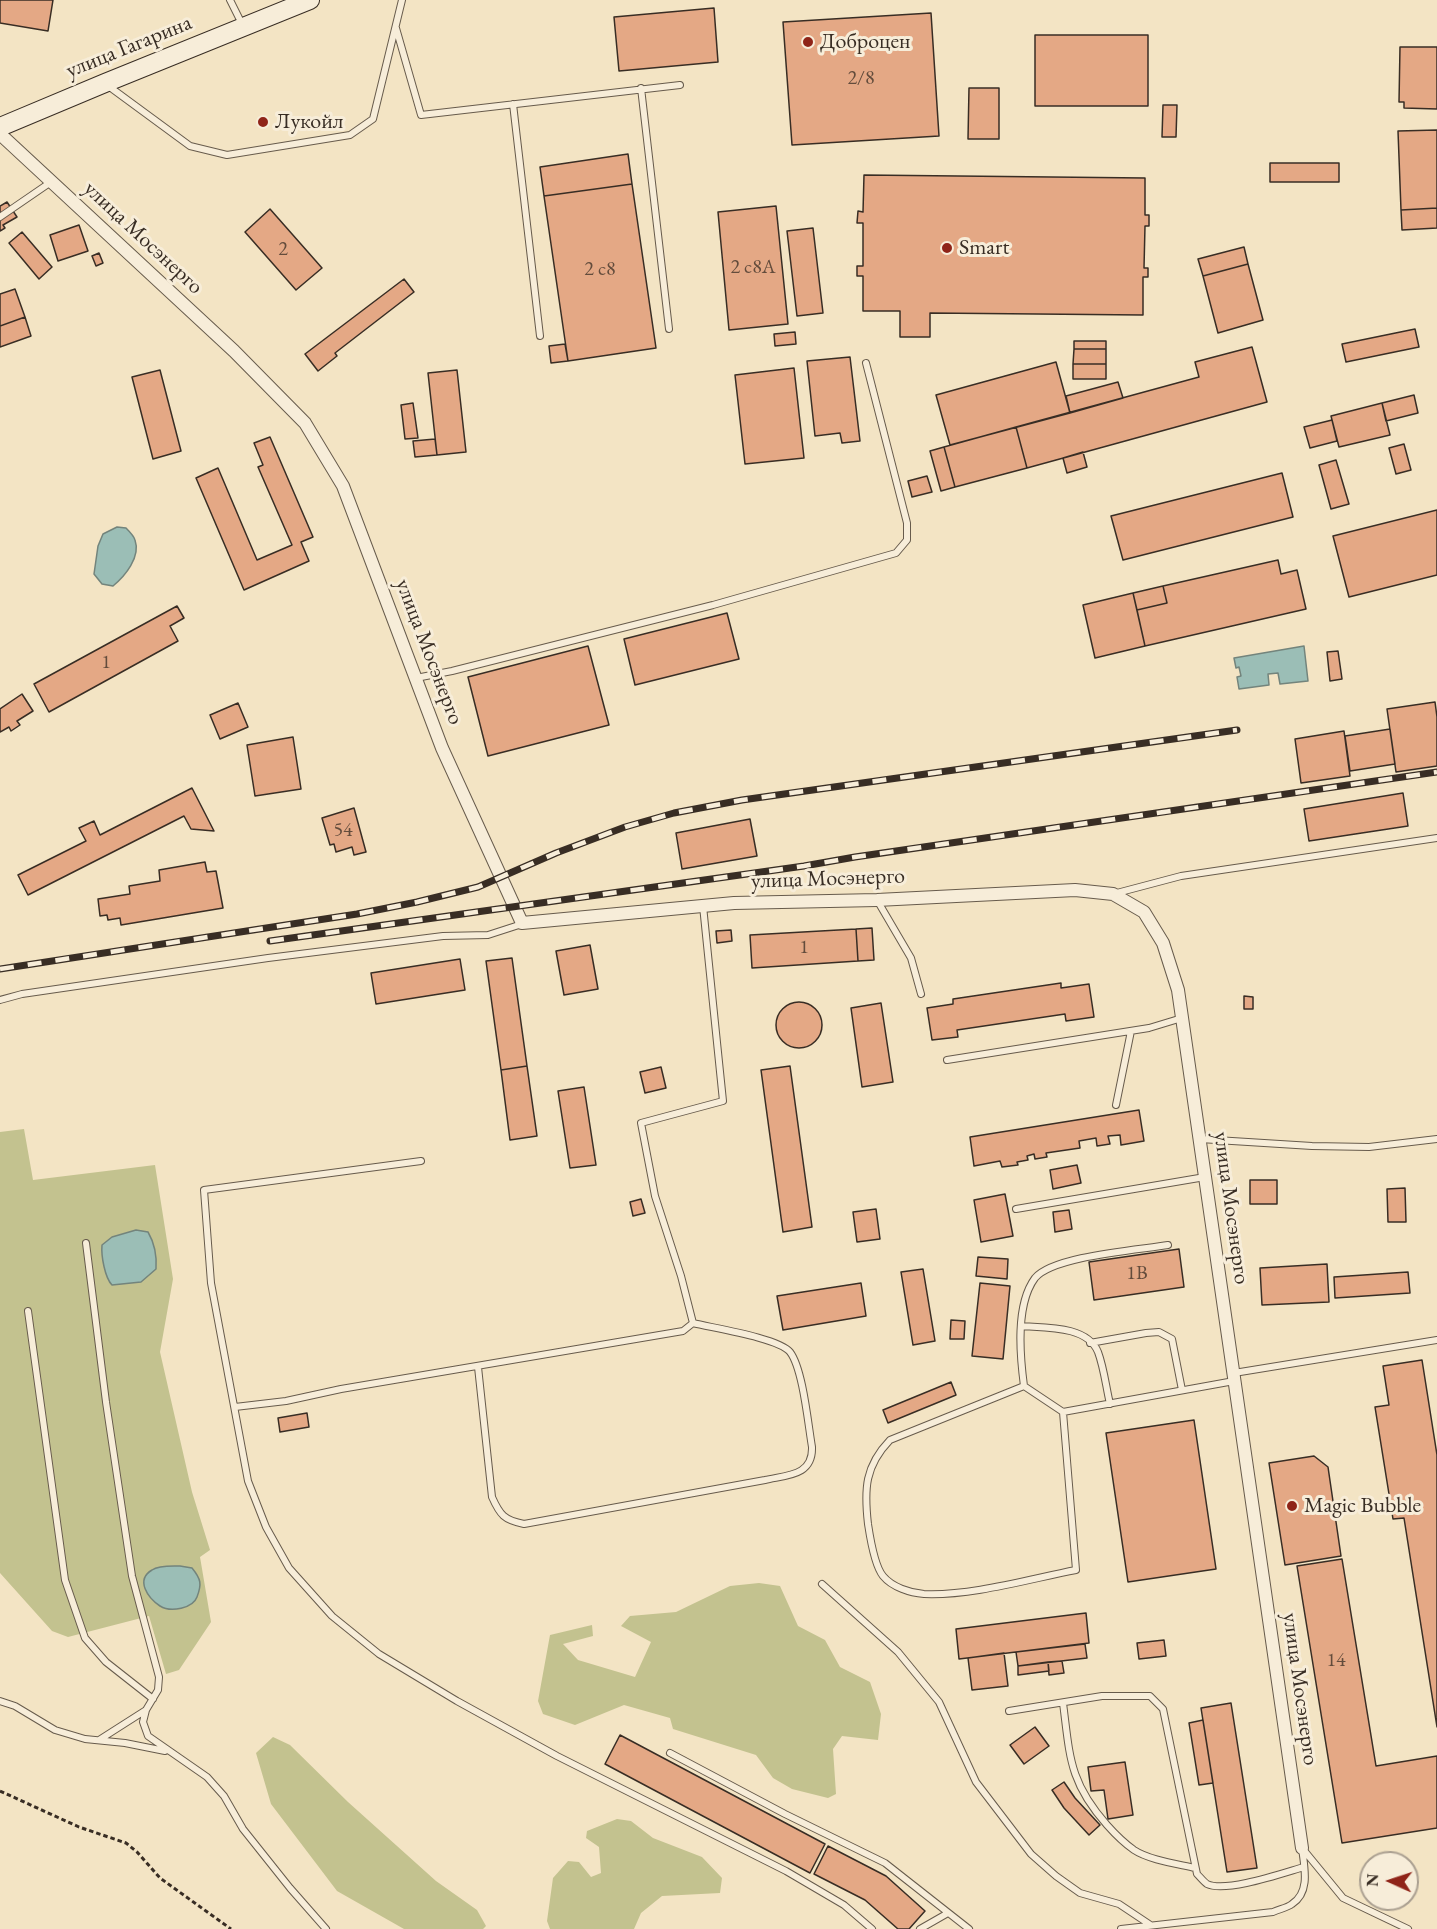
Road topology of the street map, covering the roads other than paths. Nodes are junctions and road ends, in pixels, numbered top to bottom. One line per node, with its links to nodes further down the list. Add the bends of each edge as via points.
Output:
1 (230, 0): 4 (lane)
2 (310, 0): 4 (main road, улица Гагарина)
3 (402, 0): 5 (lane)
4 (244, 27): 6 (main road, улица Гагарина)
5 (395, 28): 6 (lane, via 373,119 350,135 228,155 190,146); 9 (lane, via 421,114)
6 (105, 83): 10 (main road, улица Гагарина)
7 (680, 85): 8 (lane)
8 (641, 88): 9 (lane); 14 (lane)
9 (513, 104): 15 (lane)
10 (0, 128)
11 (0, 135): 12 (street, улица Мосэнерго)
12 (51, 182): 13 (lane); 17 (street, улица Мосэнерго, via 234,351 305,423 343,486)
13 (0, 217)
14 (669, 329)
15 (540, 336)
16 (866, 363): 17 (lane, via 907,523 907,540 896,553 713,604)
17 (416, 678): 22 (street, улица Мосэнерго, via 442,748)
18 (1437, 838): 19 (lane, via 1181,876)
19 (1113, 894): 20 (street, улица Мосэнерго, via 1075,891); 25 (street, улица Мосэнерго, via 1144,912 1164,943)
20 (877, 900): 21 (street, улица Мосэнерго); 23 (lane, via 911,958)
21 (703, 906): 22 (street, улица Мосэнерго); 37 (lane, via 723,1101 641,1123 656,1196)
22 (522, 923): 24 (lane, via 489,935 443,936 267,958)
23 (921, 994)
24 (0, 1000)
25 (1182, 1018): 26 (lane); 29 (street, улица Мосэнерго)
26 (1131, 1031): 27 (lane); 28 (lane)
27 (947, 1060)
28 (1116, 1105)
29 (1200, 1139): 30 (lane, via 1369,1147); 32 (street, улица Мосэнерго)
30 (1437, 1139)
31 (421, 1161): 46 (lane, via 204,1190 211,1283)
32 (1205, 1177): 33 (lane); 42 (street, улица Мосэнерго)
33 (1016, 1209)
34 (86, 1243): 49 (lane, via 132,1576 159,1677)
35 (1168, 1245): 38 (lane, via 1050,1267 1036,1278 1028,1294)
36 (28, 1311): 49 (lane, via 65,1580 85,1638 106,1662)
37 (693, 1323): 41 (lane, via 683,1331); 41 (lane, via 775,1342 789,1350 797,1363 812,1447 807,1467 765,1480 524,1524 509,1521 498,1511 492,1497)
38 (1021, 1326): 40 (lane, via 1068,1330); 43 (lane, via 1019,1348)
39 (1437, 1340): 42 (lane)
40 (1090, 1343): 44 (lane, via 1159,1332 1172,1339); 45 (lane, via 1097,1350)
41 (478, 1367): 46 (lane)
42 (1234, 1377): 44 (lane); 57 (street, улица Мосэнерго)
43 (1024, 1386): 47 (lane); 47 (lane, via 890,1440 879,1452 868,1474 865,1498 870,1544 883,1575 901,1589 921,1594 957,1593 1077,1570)
44 (1182, 1390): 45 (lane)
45 (1110, 1404): 47 (lane)
46 (235, 1407): 63 (lane, via 248,1481 266,1527 290,1568 332,1616 379,1654 457,1701 786,1871 844,1905)
47 (1063, 1412)
48 (822, 1584): 61 (lane, via 898,1652 939,1702 976,1782 1031,1854 1080,1893 1119,1904)
49 (153, 1699): 52 (lane)
50 (0, 1701): 54 (lane, via 56,1730)
51 (1063, 1703): 53 (lane); 59 (lane, via 1070,1759 1091,1807 1135,1851); 59 (lane, via 1102,1696 1150,1696 1163,1709)
52 (146, 1710): 54 (lane); 55 (lane, via 143,1722 148,1736)
53 (1009, 1711)
54 (99, 1740): 55 (lane)
55 (168, 1752): 62 (lane, via 207,1777 218,1789 243,1829)
56 (670, 1753): 60 (lane, via 885,1863)
57 (1302, 1848): 58 (lane); 67 (lane, via 1342,1898)
58 (1304, 1867): 59 (lane, via 1226,1886 1209,1885); 61 (lane, via 1306,1880 1300,1896 1293,1904 1273,1912)
59 (1196, 1868)
60 (948, 1913): 64 (lane); 65 (lane)
61 (1149, 1924): 66 (lane)
62 (326, 1929)
63 (872, 1929)
64 (921, 1929)
65 (969, 1929)
66 (1121, 1929)
67 (1408, 1929)

